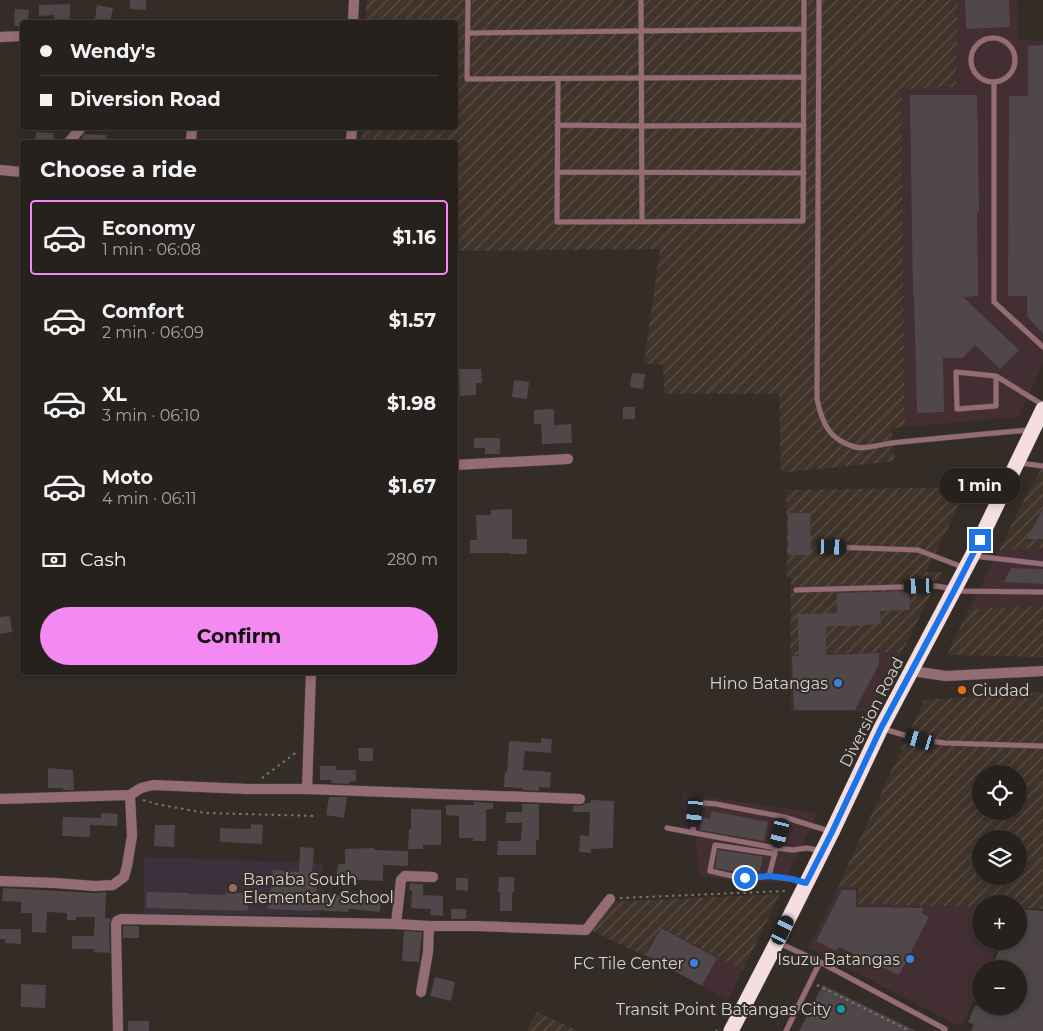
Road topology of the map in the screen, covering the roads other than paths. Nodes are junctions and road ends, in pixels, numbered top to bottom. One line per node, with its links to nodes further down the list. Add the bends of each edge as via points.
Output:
1 (354, 0): 6 (street)
2 (468, 0): 9 (lane)
3 (641, 0): 8 (lane)
4 (804, 0): 7 (lane)
5 (819, 0): 30 (lane, via 817,399 827,429 843,442 857,447)
6 (353, 20)
7 (804, 29): 8 (lane); 12 (lane)
8 (641, 31): 9 (lane); 13 (lane)
9 (468, 33): 14 (lane, via 467,79)
10 (20, 36): 11 (street)
11 (0, 37)
12 (804, 77): 13 (lane); 17 (lane)
13 (641, 78): 14 (lane); 18 (lane)
14 (558, 79): 16 (lane)
15 (994, 83): 15 (lane, via 1006,78 1015,63 1010,47 992,38 978,44 970,59 975,75); 27 (lane, via 994,302)
16 (557, 124): 18 (lane); 23 (lane)
17 (804, 125): 18 (lane); 25 (lane)
18 (642, 126): 24 (lane)
19 (79, 130): 20 (street)
20 (71, 140)
21 (0, 170): 22 (street)
22 (20, 172)
23 (557, 172): 24 (lane); 26 (lane, via 556,222)
24 (642, 173): 25 (lane); 26 (lane)
25 (804, 173): 26 (lane, via 804,221)
26 (642, 221)
27 (1043, 348)
28 (996, 376): 28 (lane, via 956,372 957,409 996,406); 29 (lane)
29 (1043, 408): 30 (highway, Diversion Road)
30 (1032, 430): 32 (highway, Diversion Road)
31 (568, 459): 33 (street)
32 (1016, 462): 34 (lane); 36 (highway, Diversion Road)
33 (458, 465)
34 (1043, 466)
35 (832, 547): 36 (lane, via 918,550)
36 (969, 562): 37 (lane); 39 (highway, Diversion Road)
37 (1043, 564)
38 (796, 590): 39 (lane, via 936,586)
39 (954, 591): 40 (lane); 41 (highway, Diversion Road)
40 (1043, 592)
41 (912, 671): 42 (street, via 946,676); 44 (highway, Diversion Road)
42 (1043, 671)
43 (311, 675): 46 (street)
44 (881, 728): 45 (lane, via 920,740 945,743); 53 (highway, Diversion Road)
45 (1043, 746)
46 (307, 789): 47 (street, via 152,785); 49 (street)
47 (130, 795): 48 (street); 58 (street, via 132,836 124,878 113,885 95,886)
48 (0, 799)
49 (580, 799)
50 (784, 817): 52 (lane, via 716,804 698,804); 53 (lane); 54 (lane)
51 (667, 828): 52 (lane)
52 (693, 832): 54 (lane)
53 (832, 832): 55 (highway, Diversion Road)
54 (776, 851): 55 (lane, via 807,848); 56 (lane); 56 (lane, via 715,846 710,871 745,878)
55 (822, 852): 59 (highway, Diversion Road)
56 (769, 876): 59 (lane)
57 (433, 878): 61 (street, via 402,878)
58 (0, 881)
59 (806, 883): 63 (highway, Diversion Road)
60 (610, 899): 62 (street, via 586,930)
61 (396, 924): 62 (street); 67 (street, via 121,919 116,924)
62 (429, 926): 65 (street)
63 (777, 942): 64 (lane); 66 (highway, Diversion Road)
64 (820, 962): 68 (lane); 69 (lane)
65 (421, 992)
66 (735, 1030)
67 (118, 1031)
68 (786, 1031)
69 (944, 1031)

